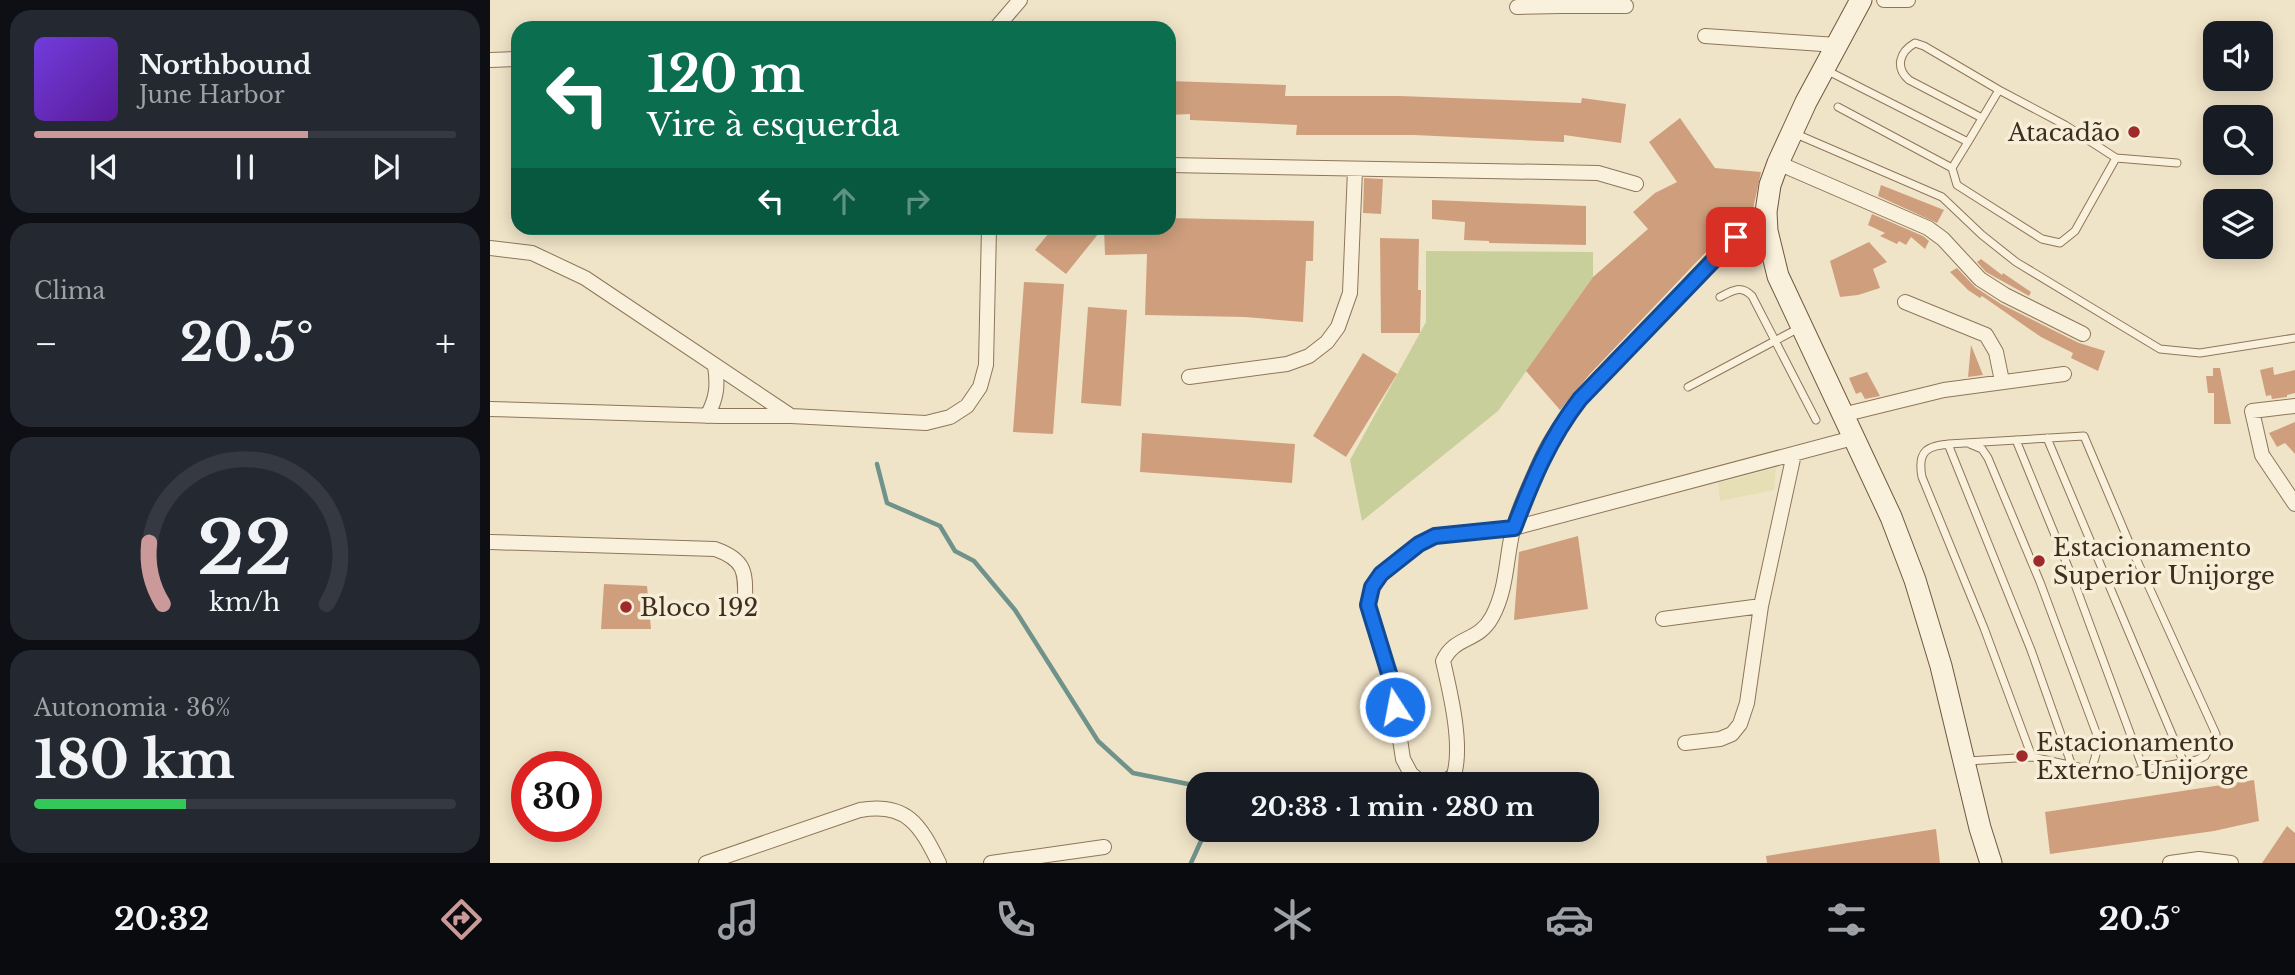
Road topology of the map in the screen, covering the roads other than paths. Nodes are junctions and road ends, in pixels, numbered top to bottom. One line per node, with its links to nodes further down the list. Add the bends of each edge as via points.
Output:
1 (1020, 0): 8 (street)
2 (1861, 0): 10 (main road)
3 (1884, 0): 4 (street)
4 (1908, 0)
5 (1561, 3): 6 (street); 7 (street)
6 (1626, 6)
7 (1517, 7)
8 (1002, 21)
9 (1705, 36): 10 (street)
10 (1837, 45): 13 (main road)
11 (511, 59): 12 (street)
12 (490, 60)
13 (1824, 69): 17 (main road); 18 (lane)
14 (1999, 90): 16 (lane); 16 (lane, via 1924,46 1914,43 1907,47 1899,64 1901,73); 19 (lane)
15 (1839, 107): 23 (lane)
16 (1982, 118): 18 (lane)
17 (1792, 132): 20 (main road); 33 (lane, via 1942,197 2017,262 2160,349 2200,353)
18 (1968, 142): 23 (lane)
19 (2116, 158): 21 (lane); 23 (lane, via 2075,231 2060,243 2042,239 1957,185)
20 (1778, 163): 26 (main road); 32 (street, via 1928,228 1980,279)
21 (2176, 163)
22 (1176, 165): 24 (street)
23 (1952, 168)
24 (1355, 170): 25 (street, via 1598,173); 37 (street, via 1350,293 1338,327 1327,342 1310,356 1287,365)
25 (1636, 184)
26 (1766, 212): 31 (main road, via 1772,261); 52 (street, via 1723,250 1580,399 1549,443)
27 (989, 235): 44 (street, via 986,365 980,387 967,406 926,424)
28 (490, 247): 35 (street, via 532,253 585,278)
29 (1720, 297): 34 (lane, via 1736,289 1747,291)
30 (1905, 302): 38 (street, via 1986,335 1996,352)
31 (1801, 327): 34 (lane); 42 (main road)
32 (2083, 334)
33 (2295, 338)
34 (1775, 341): 39 (lane); 45 (lane)
35 (715, 366): 43 (street, via 716,401); 44 (street)
36 (2064, 374): 38 (street)
37 (1189, 377)
38 (2002, 381): 42 (street)
39 (1688, 387)
40 (2295, 406): 51 (street, via 2252,411 2262,455)
41 (490, 409): 43 (street)
42 (1842, 415): 46 (main road)
43 (707, 416): 44 (street)
44 (791, 416)
45 (1816, 420)
46 (1853, 438): 50 (street); 59 (main road, via 1915,580)
47 (2047, 438): 48 (lane); 60 (lane); 60 (lane, via 2084,436 2212,723 2216,734 2205,756)
48 (2016, 440): 49 (lane); 63 (lane)
49 (1948, 444): 58 (lane, via 1922,454 1923,477); 61 (lane); 62 (lane, via 1975,445 1988,458 2097,736)
50 (1794, 454): 52 (street); 54 (street)
51 (2295, 504)
52 (1514, 528): 64 (street, via 1435,536 1381,574 1372,587 1368,605 1391,680 1403,759); 65 (street, via 1501,596 1492,618 1480,633 1454,644 1443,661 1454,722)
53 (490, 542): 55 (street, via 715,549 740,563 746,579)
54 (1761, 606): 56 (street); 57 (street, via 1740,724 1720,739)
55 (746, 608)
56 (1663, 619)
57 (1685, 743)
58 (2032, 757): 59 (lane); 61 (lane)
59 (1964, 761): 70 (main road)
60 (2183, 763): 63 (lane)
61 (2072, 766): 62 (lane)
62 (2091, 771): 63 (lane, via 2116,775)
63 (2144, 771)
64 (1410, 772)
65 (1454, 772)
66 (1104, 847): 69 (street)
67 (706, 863): 68 (street, via 876,807 892,808 918,825)
68 (939, 863)
69 (991, 863)
70 (1991, 863)
71 (2170, 863): 72 (street, via 2199,859)
72 (2231, 863)

